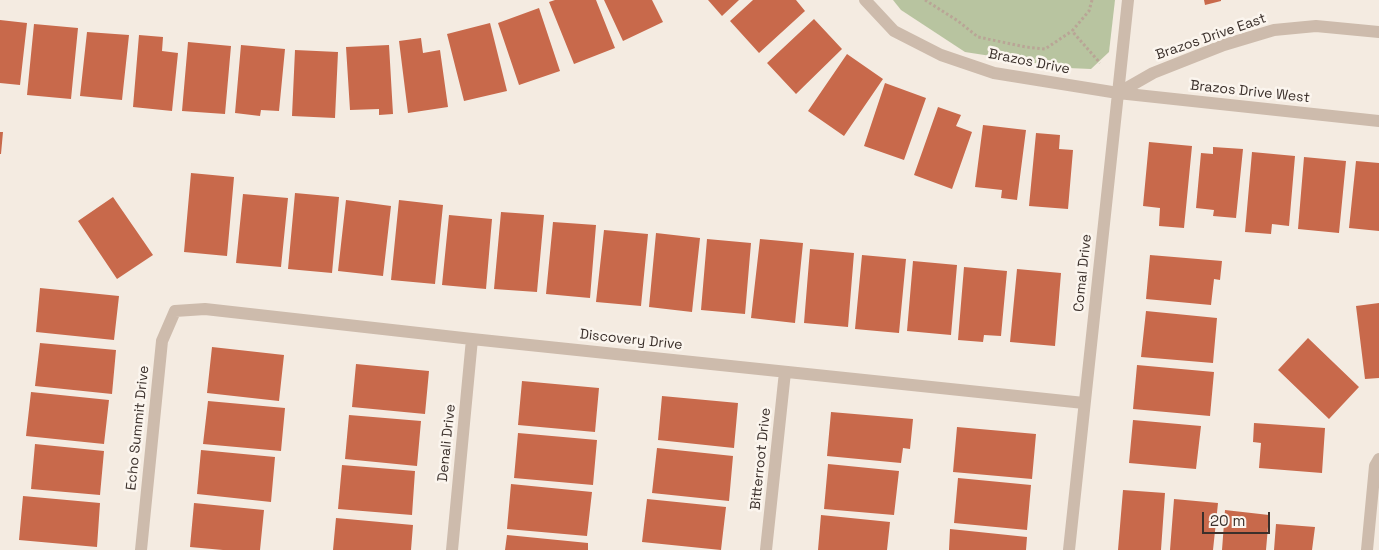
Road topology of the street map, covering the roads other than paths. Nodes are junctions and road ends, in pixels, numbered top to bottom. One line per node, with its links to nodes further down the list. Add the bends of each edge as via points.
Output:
1 (865, 0): 4 (street, Brazos Drive, via 894,32 941,55 994,73)
2 (1128, 0): 4 (street, Comal Drive)
3 (1379, 32): 4 (street, Brazos Drive East, via 1316,26 1274,30 1224,45 1153,73)
4 (1118, 93): 5 (street, Brazos Drive West); 9 (street, Comal Drive)
5 (1379, 121)
6 (175, 311): 7 (street, Discovery Drive, via 205,309); 11 (street, Echo Summit Drive, via 162,341)
7 (472, 339): 8 (street, Discovery Drive); 12 (street, Denali Drive)
8 (785, 372): 9 (street, Discovery Drive); 13 (street, Bitterroot Drive)
9 (1084, 402): 14 (street, Comal Drive)
10 (1379, 459): 15 (street)
11 (141, 550)
12 (452, 550)
13 (766, 550)
14 (1069, 550)
15 (1366, 550)

